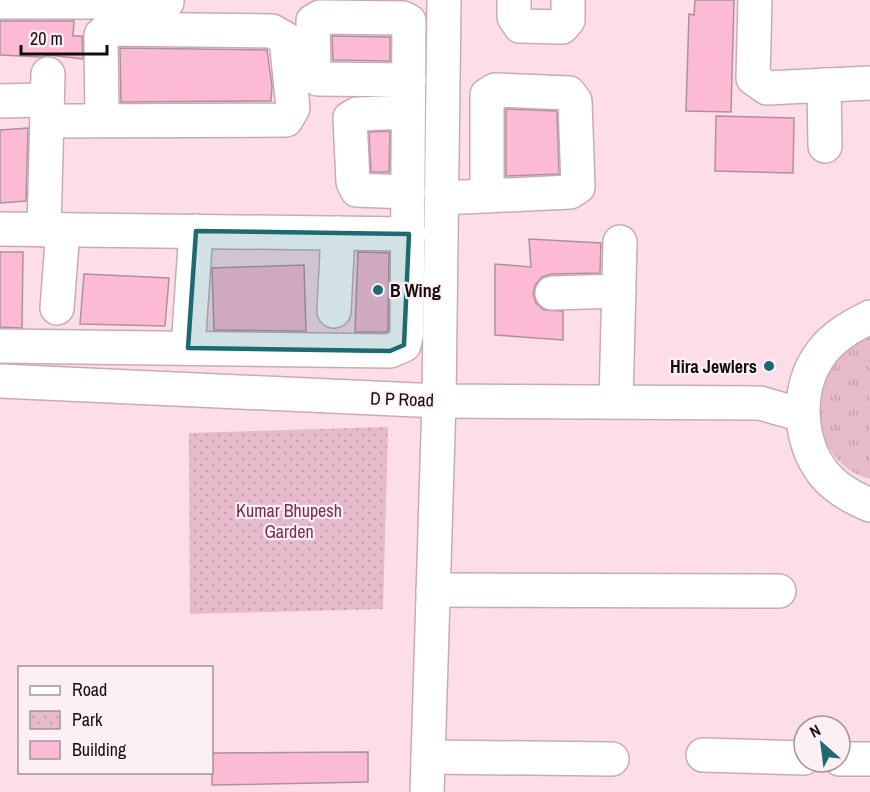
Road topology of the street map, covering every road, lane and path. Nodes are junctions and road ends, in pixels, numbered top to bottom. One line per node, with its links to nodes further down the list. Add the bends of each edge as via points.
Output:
1 (444, 0): 17 (street)
2 (514, 0): 3 (street, via 514,17 520,26 562,27 568,20)
3 (568, 0)
4 (755, 0): 9 (street, via 753,78 767,88)
5 (0, 2): 6 (street)
6 (167, 2)
7 (409, 80): 12 (street)
8 (870, 83): 9 (street)
9 (824, 85): 14 (street)
10 (47, 98): 11 (street); 13 (street); 19 (street)
11 (0, 101)
12 (408, 112): 15 (street); 15 (street, via 357,114 350,118 353,182 357,190)
13 (102, 121): 13 (street, via 286,120 293,108 286,39 272,31 108,29 101,35)
14 (825, 146)
15 (408, 192): 22 (street)
16 (487, 196): 17 (street)
17 (442, 198): 32 (street)
18 (0, 229): 19 (street)
19 (53, 230): 20 (street); 26 (street)
20 (195, 231): 21 (street); 30 (street)
21 (338, 233): 22 (street); 27 (street)
22 (409, 234): 30 (street, via 408,333 404,345 390,351)
23 (620, 242): 24 (street)
24 (619, 291): 25 (street); 33 (street)
25 (552, 293)
26 (57, 308)
27 (334, 311)
28 (870, 317): 34 (street, via 844,330 821,353 807,382)
29 (0, 346): 30 (street)
30 (188, 348)
31 (0, 381): 32 (street, D P Road)
32 (439, 400): 33 (street, D P Road); 36 (street)
33 (616, 402): 34 (street, D P Road, via 760,403)
34 (802, 415): 35 (street, via 808,446 825,475 849,496)
35 (870, 505)
36 (433, 590): 37 (street); 39 (street)
37 (780, 591)
38 (702, 755): 40 (street)
39 (428, 757): 41 (street); 44 (street)
40 (792, 758)
41 (612, 759)
42 (852, 759): 43 (street)
43 (870, 759)
44 (427, 792)

